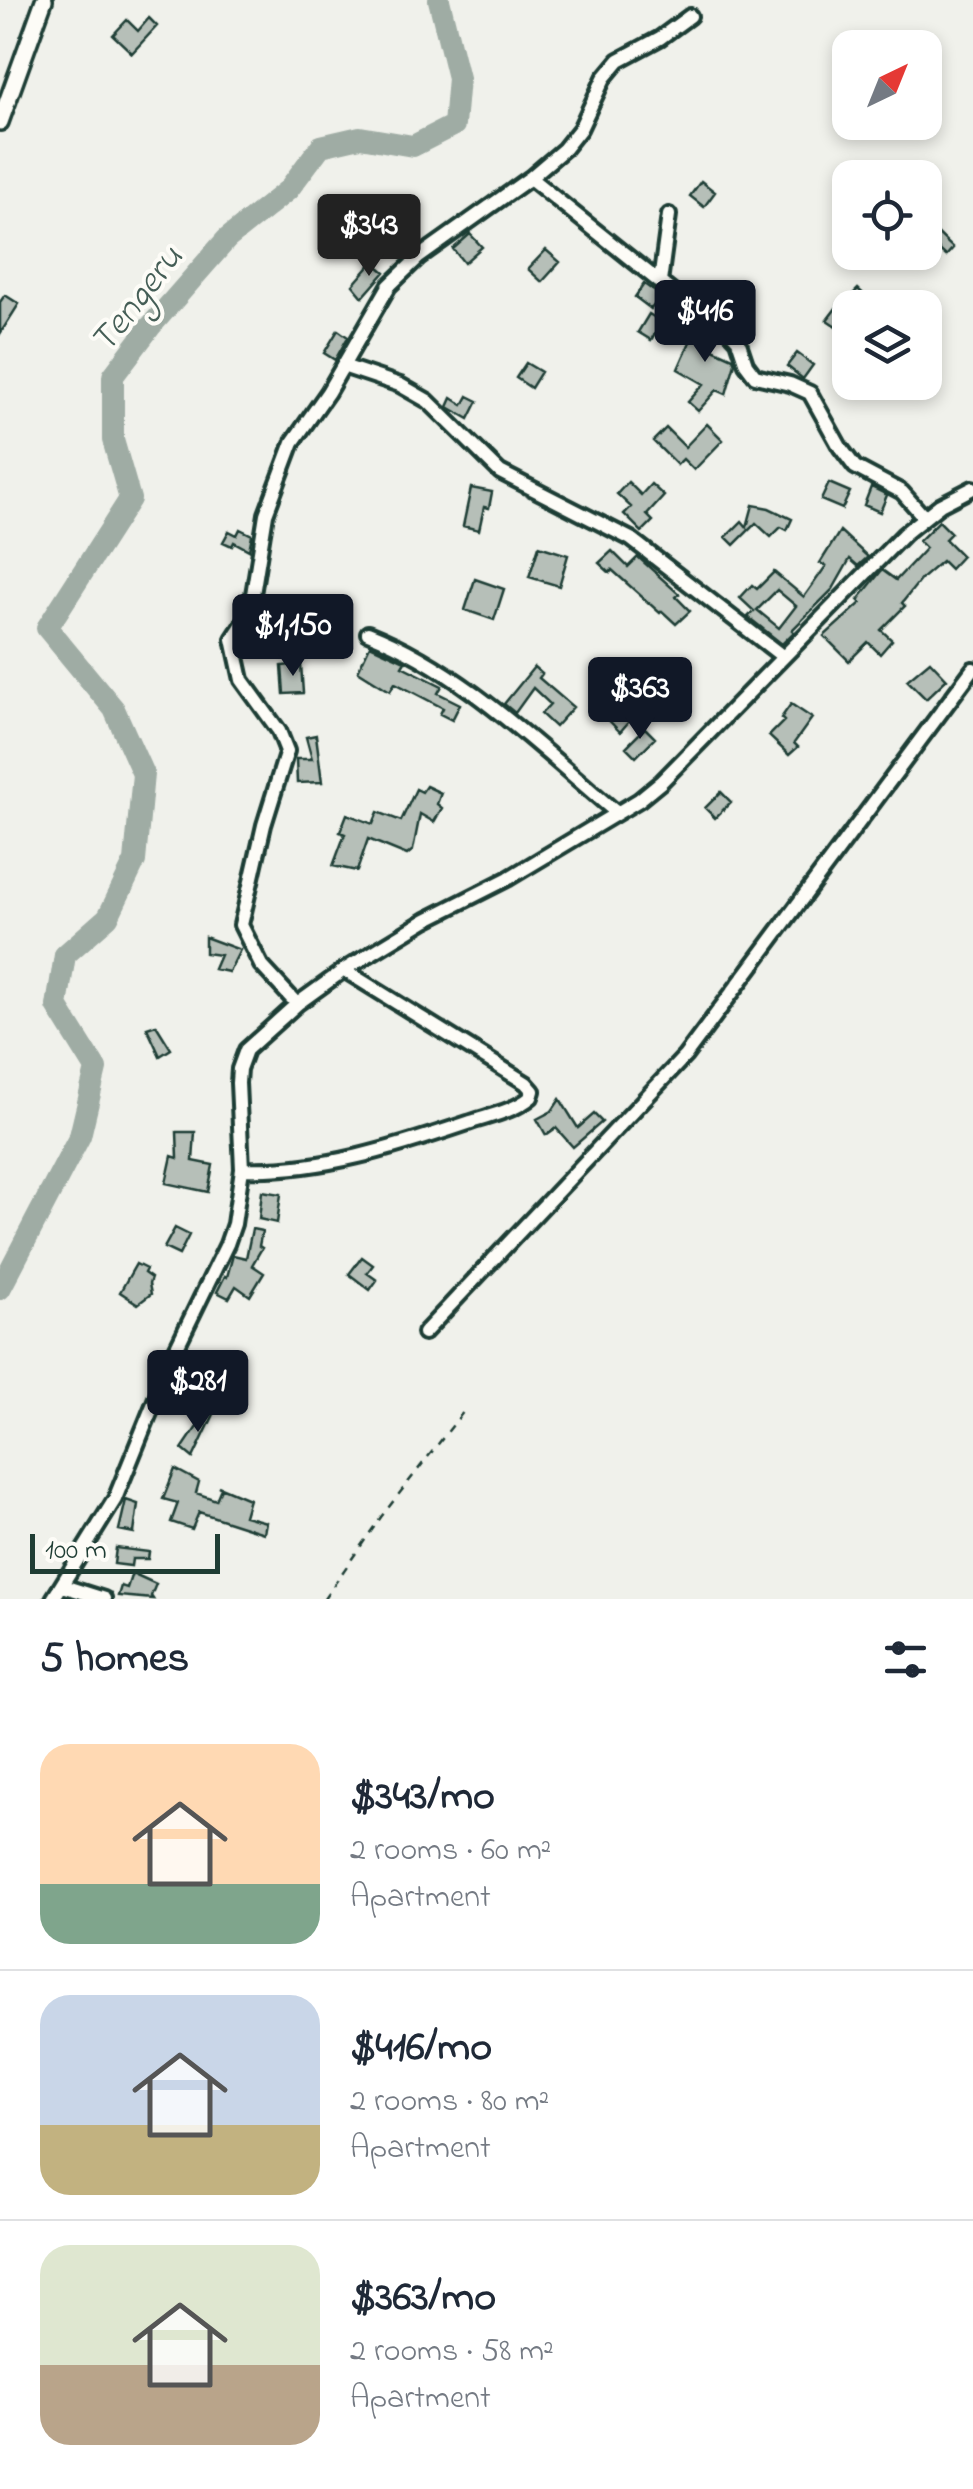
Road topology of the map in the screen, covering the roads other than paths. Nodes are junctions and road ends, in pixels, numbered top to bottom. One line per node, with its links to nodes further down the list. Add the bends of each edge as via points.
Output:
1 (44, 0): 3 (street)
2 (690, 16): 4 (street, via 619,60 574,138)
3 (0, 122)
4 (530, 178): 6 (street); 7 (street, via 400,273)
5 (669, 215): 6 (street)
6 (660, 282): 9 (street, via 731,331 755,376 810,393 854,467 902,492)
7 (343, 366): 11 (street, via 428,401 500,472 631,539); 15 (street, via 280,473 260,537 250,613 233,639 242,680 286,751 241,925 261,965)
8 (973, 488): 9 (street)
9 (924, 517): 11 (street)
10 (368, 633): 13 (street, via 457,679)
11 (782, 656): 13 (street, via 661,782)
12 (973, 669): 17 (street, via 685,1056)
13 (617, 813): 14 (street)
14 (344, 970): 15 (street); 16 (street, via 526,1082 532,1097 360,1156)
15 (297, 1004): 16 (street, via 242,1058)
16 (242, 1170): 18 (street, via 234,1224 219,1264 175,1350 115,1498)
17 (424, 1333)
18 (63, 1586): 19 (street); 20 (street)
19 (53, 1599)
20 (104, 1599)

